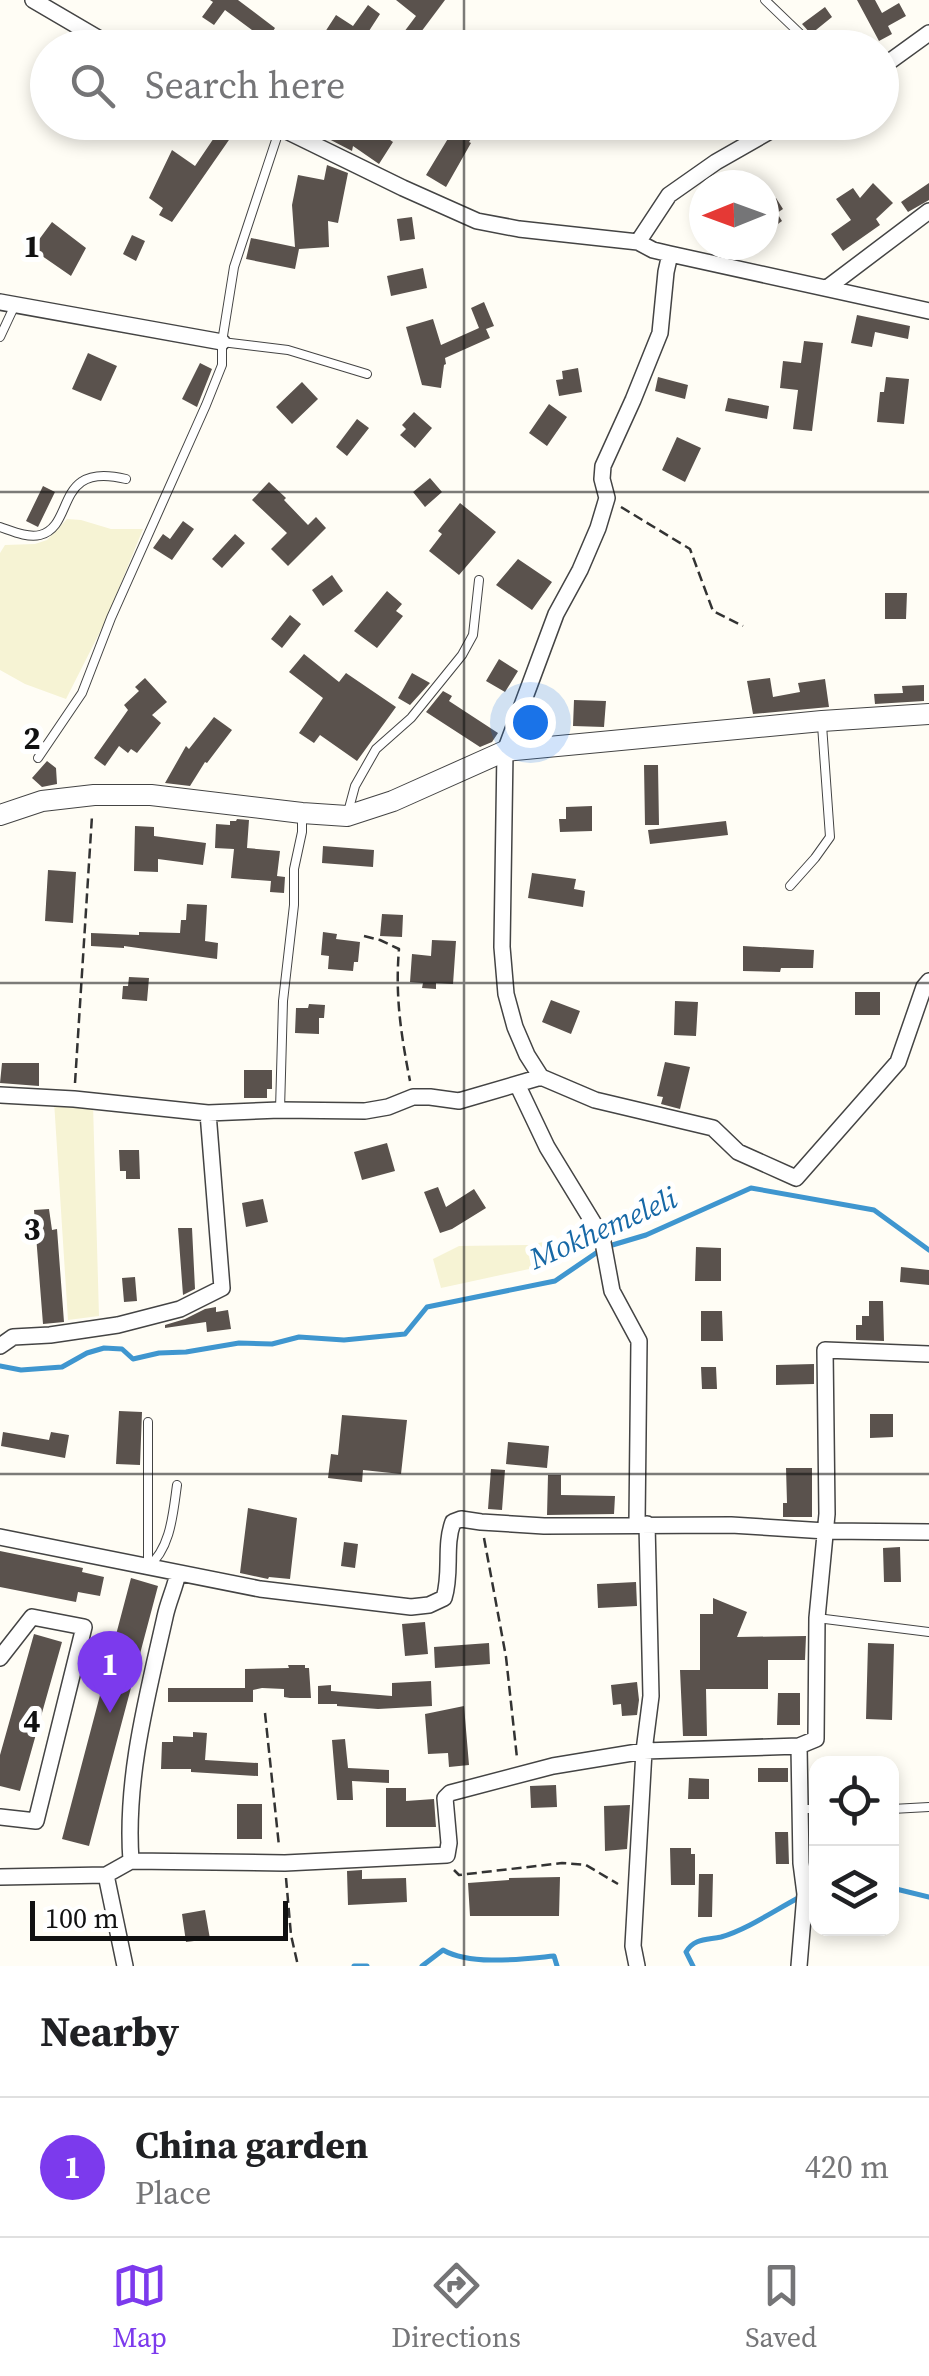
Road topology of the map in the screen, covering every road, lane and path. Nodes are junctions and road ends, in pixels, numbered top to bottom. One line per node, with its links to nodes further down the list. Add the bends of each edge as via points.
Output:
1 (36, 0): 3 (street)
2 (765, 0): 4 (lane)
3 (85, 30)
4 (796, 30)
5 (929, 33): 6 (street)
6 (899, 55)
7 (270, 140): 17 (lane, via 234,267)
8 (305, 140): 11 (street, via 477,221)
9 (754, 140): 11 (street, via 670,195)
10 (929, 212): 13 (street)
11 (638, 242): 12 (street)
12 (670, 254): 13 (street); 20 (street, via 660,333 603,466)
13 (826, 288): 15 (street)
14 (7, 305): 16 (lane); 17 (street)
15 (929, 311)
16 (0, 337)
17 (222, 342): 18 (lane, via 288,350); 27 (lane, via 212,392 82,693)
18 (366, 374)
19 (126, 480): 21 (lane, via 96,475 75,486 52,529 38,536)
20 (607, 498): 23 (path, via 690,549 713,611); 26 (street)
21 (0, 526)
22 (480, 580): 31 (lane, via 472,636 462,655 376,749)
23 (743, 626)
24 (929, 714): 25 (street)
25 (822, 721): 26 (street); 32 (lane, via 830,837)
26 (505, 750): 31 (street); 35 (street, via 506,994)
27 (38, 758)
28 (94, 795): 29 (street, via 152,795); 30 (street, via 42,800); 39 (path)
29 (302, 814): 31 (street); 40 (lane, via 283,1001)
30 (0, 815)
31 (346, 816)
32 (790, 886)
33 (364, 936): 38 (path, via 400,949 398,1016)
34 (929, 982): 35 (street, via 898,1062 796,1178 738,1152 713,1128 595,1100)
35 (541, 1077): 36 (street)
36 (517, 1084): 38 (street, via 459,1101); 47 (street, via 602,1237 612,1290 639,1341)
37 (0, 1095): 39 (street)
38 (413, 1098): 40 (street, via 366,1111)
39 (74, 1099): 41 (street)
40 (280, 1110): 41 (street)
41 (208, 1113): 42 (street, via 222,1288 180,1309 118,1325 13,1336)
42 (0, 1346)
43 (929, 1354): 48 (street, via 825,1350)
44 (148, 1422): 51 (lane)
45 (176, 1484): 51 (lane, via 166,1540)
46 (481, 1522): 47 (street); 52 (street, via 453,1522 444,1598 411,1608); 59 (path)
47 (642, 1524): 48 (street); 58 (street, via 651,1696)
48 (826, 1531): 49 (street); 53 (street)
49 (929, 1532)
50 (0, 1538): 51 (street)
51 (148, 1568): 52 (street)
52 (178, 1573): 65 (street, via 132,1782)
53 (817, 1618): 54 (lane); 57 (street, via 816,1739)
54 (929, 1632)
55 (0, 1658): 63 (street, via 32,1616 84,1626 36,1821)
56 (265, 1713): 66 (path)
57 (800, 1746): 58 (street); 61 (street)
58 (644, 1751): 59 (street); 69 (street)
59 (519, 1774): 64 (street, via 444,1798)
60 (929, 1807): 62 (lane)
61 (808, 1809): 73 (street)
62 (899, 1809)
63 (0, 1817)
64 (447, 1855): 66 (street); 69 (path, via 459,1875 586,1865)
65 (132, 1861): 66 (street); 67 (street)
66 (285, 1863): 71 (path)
67 (106, 1874): 68 (street); 70 (street)
68 (0, 1877)
69 (637, 1896): 72 (street)
70 (126, 1966)
71 (298, 1966)
72 (636, 1966)
73 (799, 1966)

